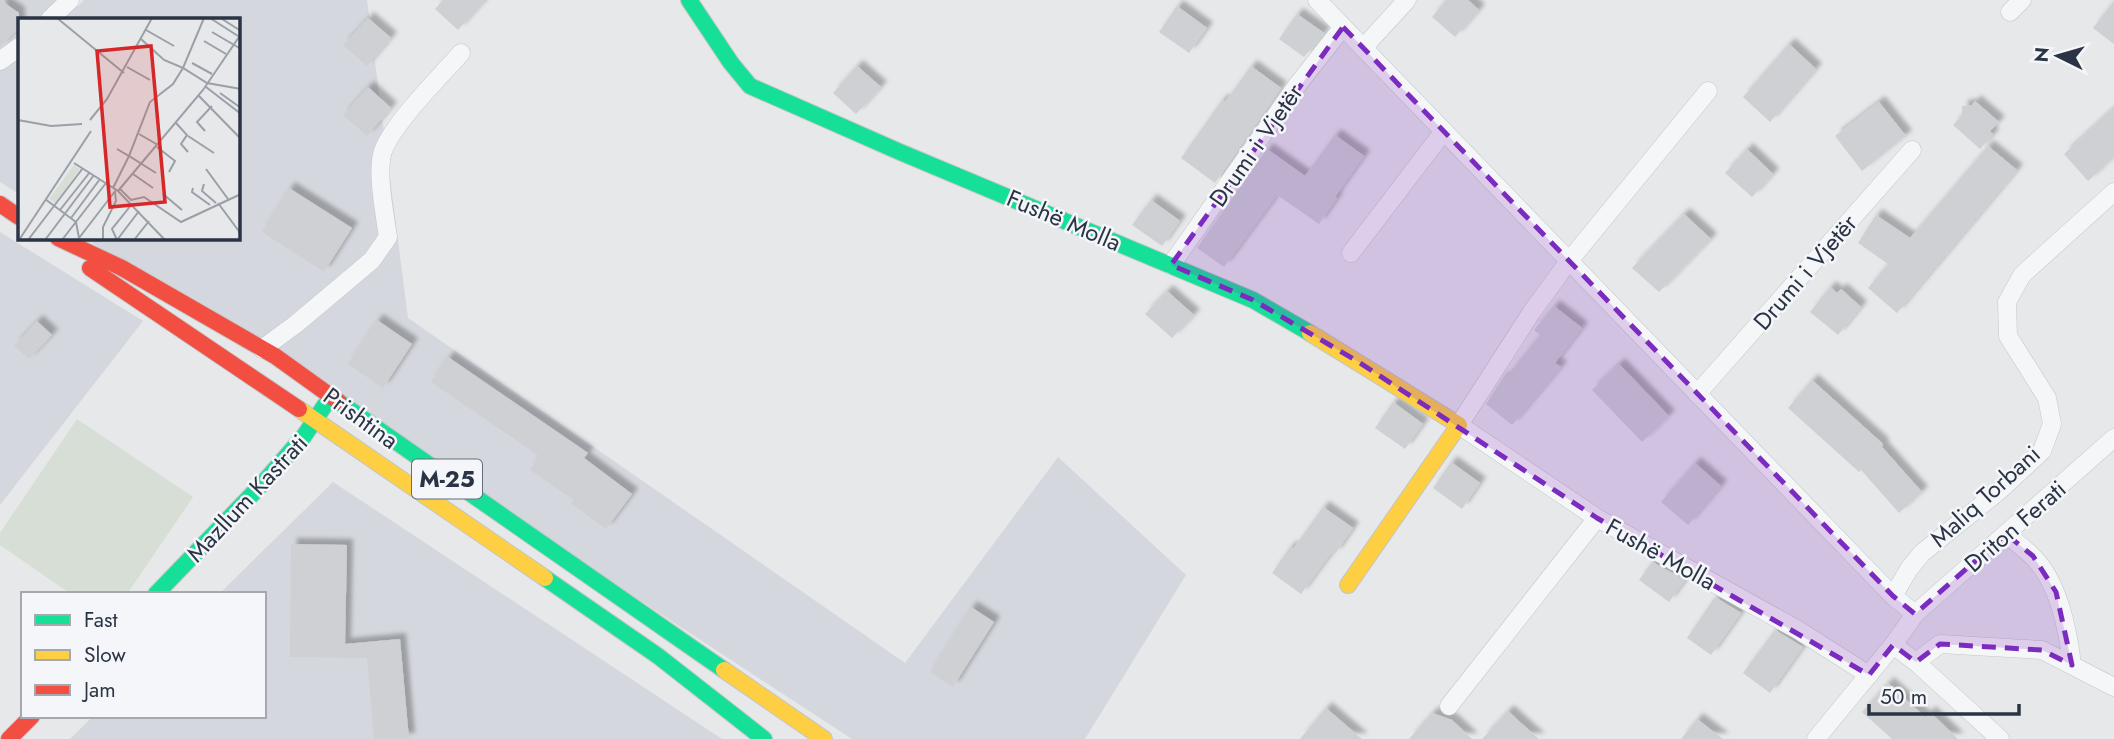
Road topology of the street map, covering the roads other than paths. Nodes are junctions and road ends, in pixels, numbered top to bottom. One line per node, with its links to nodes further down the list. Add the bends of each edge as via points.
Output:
1 (70, 0): 5 (street)
2 (689, 0): 21 (main road, Fushë Molla, via 750,86)
3 (1317, 0): 6 (street)
4 (1407, 0): 8 (street)
5 (51, 18)
6 (1343, 27): 8 (street); 21 (street, Drumi i Vjetër)
7 (18, 48): 10 (street)
8 (1363, 48): 12 (street)
9 (461, 53): 22 (street, via 403,119 383,151 381,187 388,237 372,260)
10 (0, 61)
11 (1709, 91): 20 (street)
12 (1444, 131): 19 (street); 20 (street)
13 (1912, 150): 23 (street, Drumi i Vjetër)
14 (2114, 192): 32 (street, Maliq Torbani, via 2022,275 2007,302 2008,336 2047,398 2052,424 2042,451 1922,553)
15 (0, 204): 16 (main road)
16 (18, 216)
17 (52, 240): 25 (main road, Prishtina / M-25)
18 (62, 240): 22 (main road, Prishtina / M-25, via 122,268)
19 (1351, 253)
20 (1569, 261): 23 (street); 26 (street)
21 (1171, 265): 26 (main road, Fushë Molla, via 1253,300)
22 (262, 348): 24 (main road, Prishtina / M-25)
23 (1697, 394): 32 (street)
24 (330, 395): 25 (main road, Mazllum Kastrati); 43 (main road, Prishtina / M-25)
25 (317, 422): 31 (main road, Mazllum Kastrati); 42 (main road, Prishtina / M-25, via 658,656)
26 (1459, 425): 28 (street, Fushë Molla); 30 (main road)
27 (2110, 450): 29 (street, Driton Ferati)
28 (1597, 519): 37 (street, Fushë Molla, via 1798,630); 39 (street)
29 (2006, 534): 33 (street, Driton Ferati); 36 (street, via 2034,556 2056,592)
30 (1348, 585)
31 (158, 592)
32 (1893, 596): 33 (street)
33 (1915, 614): 34 (street, Driton Ferati)
34 (1893, 645): 35 (street); 37 (street, Driton Ferati)
35 (1916, 662): 36 (street, via 1940,644 2042,650); 45 (street)
36 (2072, 665): 38 (street)
37 (1869, 675): 44 (street, Driton Ferati)
38 (2114, 687)
39 (1449, 706)
40 (30, 718): 41 (main road)
41 (9, 739)
42 (764, 739)
43 (824, 739)
44 (1816, 739)
45 (2000, 739)

